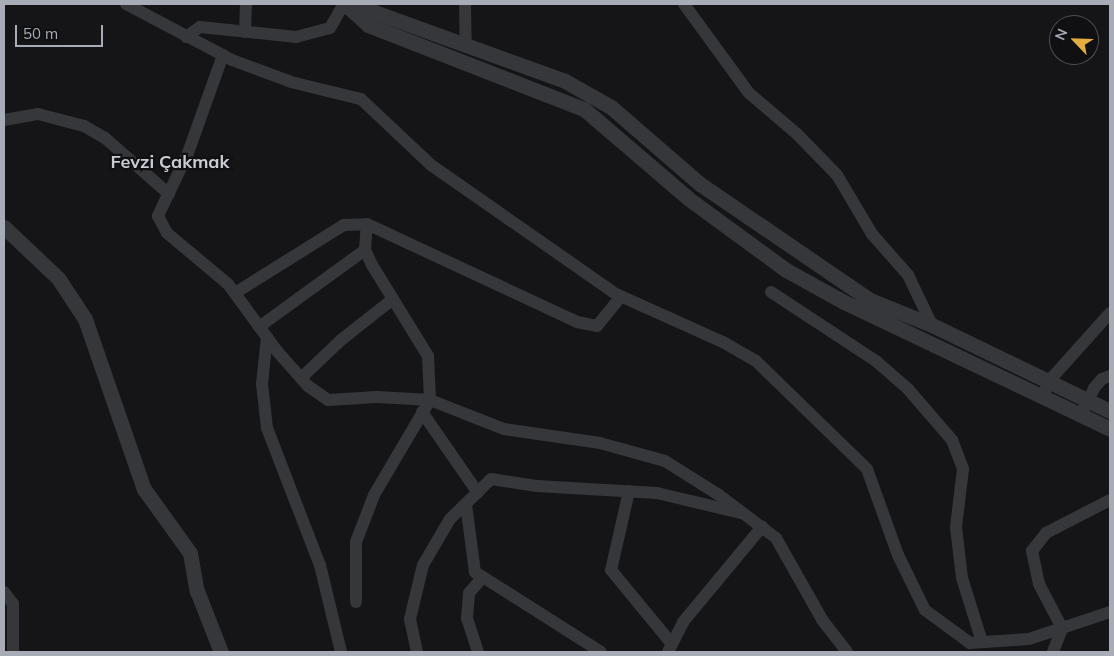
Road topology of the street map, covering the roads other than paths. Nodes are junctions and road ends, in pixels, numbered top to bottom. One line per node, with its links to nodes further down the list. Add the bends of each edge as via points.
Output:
1 (126, 4): 8 (street)
2 (246, 4): 7 (street)
3 (345, 4): 7 (street, via 330,28 296,37); 26 (street, via 368,26 584,109 689,199 786,270 844,302)
4 (362, 4): 9 (street, via 369,10)
5 (465, 4): 9 (street)
6 (684, 4): 21 (street, via 749,93 838,175 872,234 908,275)
7 (245, 32): 8 (street, via 200,27)
8 (186, 37): 10 (street)
9 (466, 43): 21 (street, via 566,81 611,107 700,184 870,300)
10 (223, 55): 12 (street, via 188,153); 18 (street, via 291,82 361,99 431,165)
11 (4, 120): 12 (street, via 38,114 84,126 105,138)
12 (169, 194): 17 (street, via 158,216 167,233)
13 (367, 224): 15 (street); 17 (street, via 344,225); 18 (street, via 577,322 597,326)
14 (4, 227): 47 (street, via 58,278 85,319 144,489 150,502 190,553 197,591)
15 (365, 250): 19 (street); 22 (street)
16 (771, 292): 44 (street, via 876,361 908,389 952,440 963,469 956,528 962,578)
17 (234, 293): 22 (street)
18 (621, 296): 44 (street, via 724,342 756,361 867,469 898,555 925,610 970,643)
19 (393, 299): 24 (street); 27 (street, via 428,356)
20 (1110, 312): 25 (street)
21 (932, 325): 25 (street)
22 (263, 332): 24 (street); 48 (street, via 262,384 268,428 320,565)
23 (1110, 376): 28 (street, via 1102,379)
24 (300, 378): 27 (street, via 328,400 378,396)
25 (1049, 381): 26 (street); 28 (street)
26 (1043, 396): 31 (street)
27 (430, 400): 30 (street); 37 (street, via 504,429 600,443 665,461)
28 (1089, 400): 29 (street); 31 (street)
29 (1110, 411)
30 (422, 412): 34 (street); 41 (street, via 374,494 356,542)
31 (1082, 415): 32 (street)
32 (1110, 430)
33 (629, 491): 34 (street, via 491,479); 37 (street, via 657,493); 45 (street, via 611,570)
34 (478, 493): 36 (street)
35 (1110, 500): 43 (street, via 1046,533 1032,551 1039,584)
36 (466, 504): 39 (street, via 475,572); 49 (street, via 450,519 423,566 410,618)
37 (745, 515): 38 (street)
38 (762, 527): 45 (street, via 683,622); 52 (street, via 776,538 823,621)
39 (483, 577): 50 (street, via 469,593 467,618); 51 (street)
40 (4, 592): 46 (street, via 13,604)
41 (356, 602)
42 (1110, 612): 43 (street)
43 (1062, 628): 44 (street, via 1029,639); 53 (street)
44 (982, 642)
45 (670, 648)
46 (13, 652)
47 (222, 652)
48 (342, 652)
49 (417, 652)
50 (478, 652)
51 (601, 652)
52 (847, 652)
53 (1053, 652)

